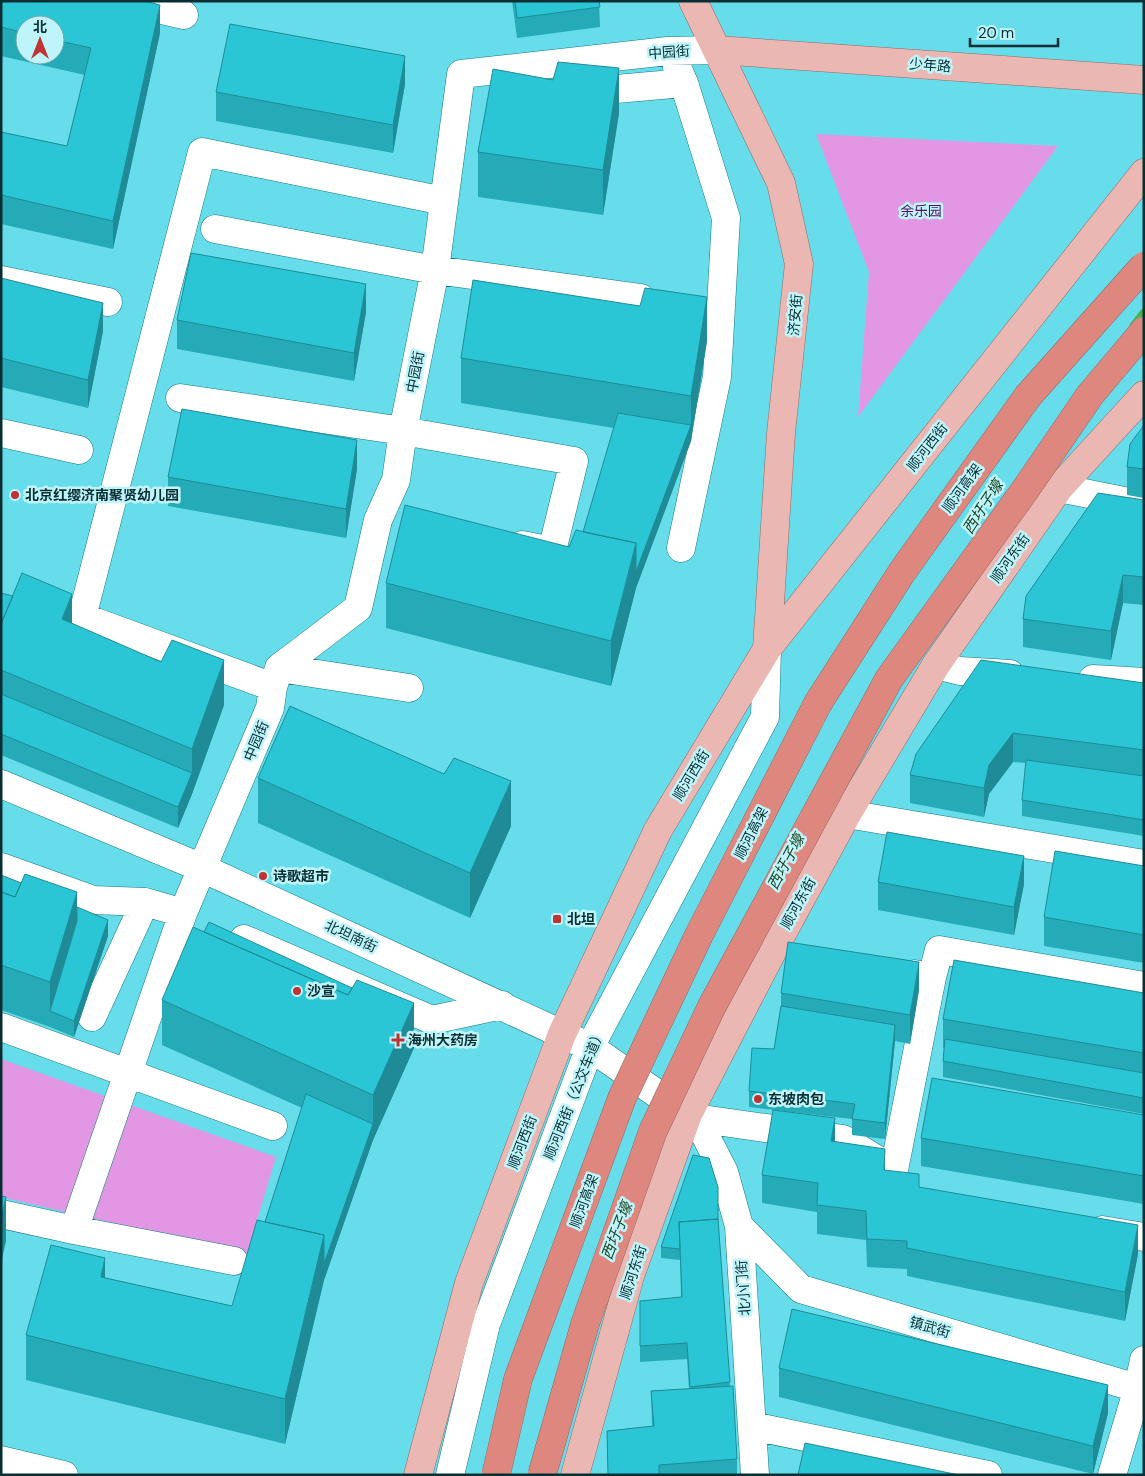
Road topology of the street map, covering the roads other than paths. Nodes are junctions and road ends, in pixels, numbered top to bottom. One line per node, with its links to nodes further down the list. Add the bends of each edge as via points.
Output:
1 (123, 1): 3 (street)
2 (693, 1): 5 (main road, 济安街)
3 (184, 15)
4 (668, 50): 5 (street, 中园街); 7 (street); 10 (street, 中园街, via 461,74)
5 (717, 50): 6 (main road, 少年路); 29 (main road, 济安街, via 781,183 799,264 781,433)
6 (1144, 80)
7 (684, 83): 8 (street); 28 (street, via 726,218 717,377)
8 (556, 95)
9 (1144, 173): 29 (main road, 顺河西街)
10 (444, 201): 13 (street, 中园街); 34 (street, via 202,152 82,617)
11 (215, 229): 13 (street)
12 (1144, 266): 71 (highway, 顺河高架, bridge, via 1028,396 902,572 818,703 699,934 622,1098 518,1379)
13 (436, 270): 15 (street); 20 (street, 中园街)
14 (1, 280): 16 (street)
15 (641, 298)
16 (108, 302)
17 (1144, 331): 72 (highway, bridge, via 1090,395 889,679 712,1006 653,1131 585,1324)
18 (1144, 395): 23 (main road, 顺河东街)
19 (180, 398): 20 (street)
20 (403, 431): 25 (street, 中园街, via 396,480); 27 (street, via 574,461 552,551)
21 (1, 433): 22 (street)
22 (79, 450)
23 (1059, 488): 24 (street); 30 (main road, 顺河东街)
24 (1144, 506)
25 (378, 520): 26 (street); 34 (street, 中园街, via 358,608)
26 (407, 525)
27 (494, 540)
28 (681, 548)
29 (766, 649): 51 (main road, 顺河西街, via 658,830); 52 (street, 顺河西街（公交车道）, via 764,717)
30 (936, 665): 31 (street, via 960,671); 38 (main road, 顺河东街)
31 (1038, 676)
32 (1066, 677): 33 (street)
33 (1144, 682)
34 (274, 687): 35 (street); 36 (street); 41 (street, 中园街)
35 (409, 688)
36 (297, 719)
37 (1, 784): 41 (street, 北坦南街)
38 (847, 814): 39 (street); 56 (main road, 顺河东街, via 784,953)
39 (1144, 864)
40 (1, 867): 42 (street, via 93,900)
41 (202, 868): 43 (street, 中园街); 48 (street, 北坦南街)
42 (145, 902): 43 (street); 49 (street)
43 (183, 913): 53 (street, 中园街)
44 (218, 928): 48 (street, via 432,1020)
45 (893, 970): 46 (street)
46 (932, 977): 47 (street, via 940,950); 54 (street)
47 (1144, 986)
48 (502, 1005): 51 (street, 北坦南街)
49 (92, 1017)
50 (1, 1027): 53 (street)
51 (562, 1034): 52 (street, 北坦南街); 69 (main road, 顺河西街, via 469,1283)
52 (590, 1047): 56 (street, 北坦南街, bridge); 70 (street, 顺河西街（公交车道）, via 486,1324)
53 (128, 1072): 57 (street); 61 (street, 中园街)
54 (912, 1078): 55 (street); 56 (street, via 904,1178 843,1138 702,1119)
55 (941, 1083)
56 (688, 1114): 59 (street, 北小门街, via 699,1123 724,1172); 73 (main road, 顺河东街, via 630,1276)
57 (273, 1126)
58 (1, 1214): 61 (street)
59 (739, 1226): 65 (street, 镇武街, via 801,1289); 66 (street, 北小门街)
60 (1077, 1226): 62 (street)
61 (74, 1230): 63 (street)
62 (1144, 1237)
63 (234, 1261)
64 (1144, 1360): 65 (street)
65 (1141, 1389): 76 (street)
66 (752, 1426): 74 (street, 北小门街); 75 (street)
67 (1, 1460): 68 (street)
68 (64, 1475)
69 (418, 1475)
70 (450, 1475)
71 (496, 1475)
72 (542, 1475)
73 (575, 1475)
74 (755, 1475)
75 (988, 1475)
76 (1112, 1475)

